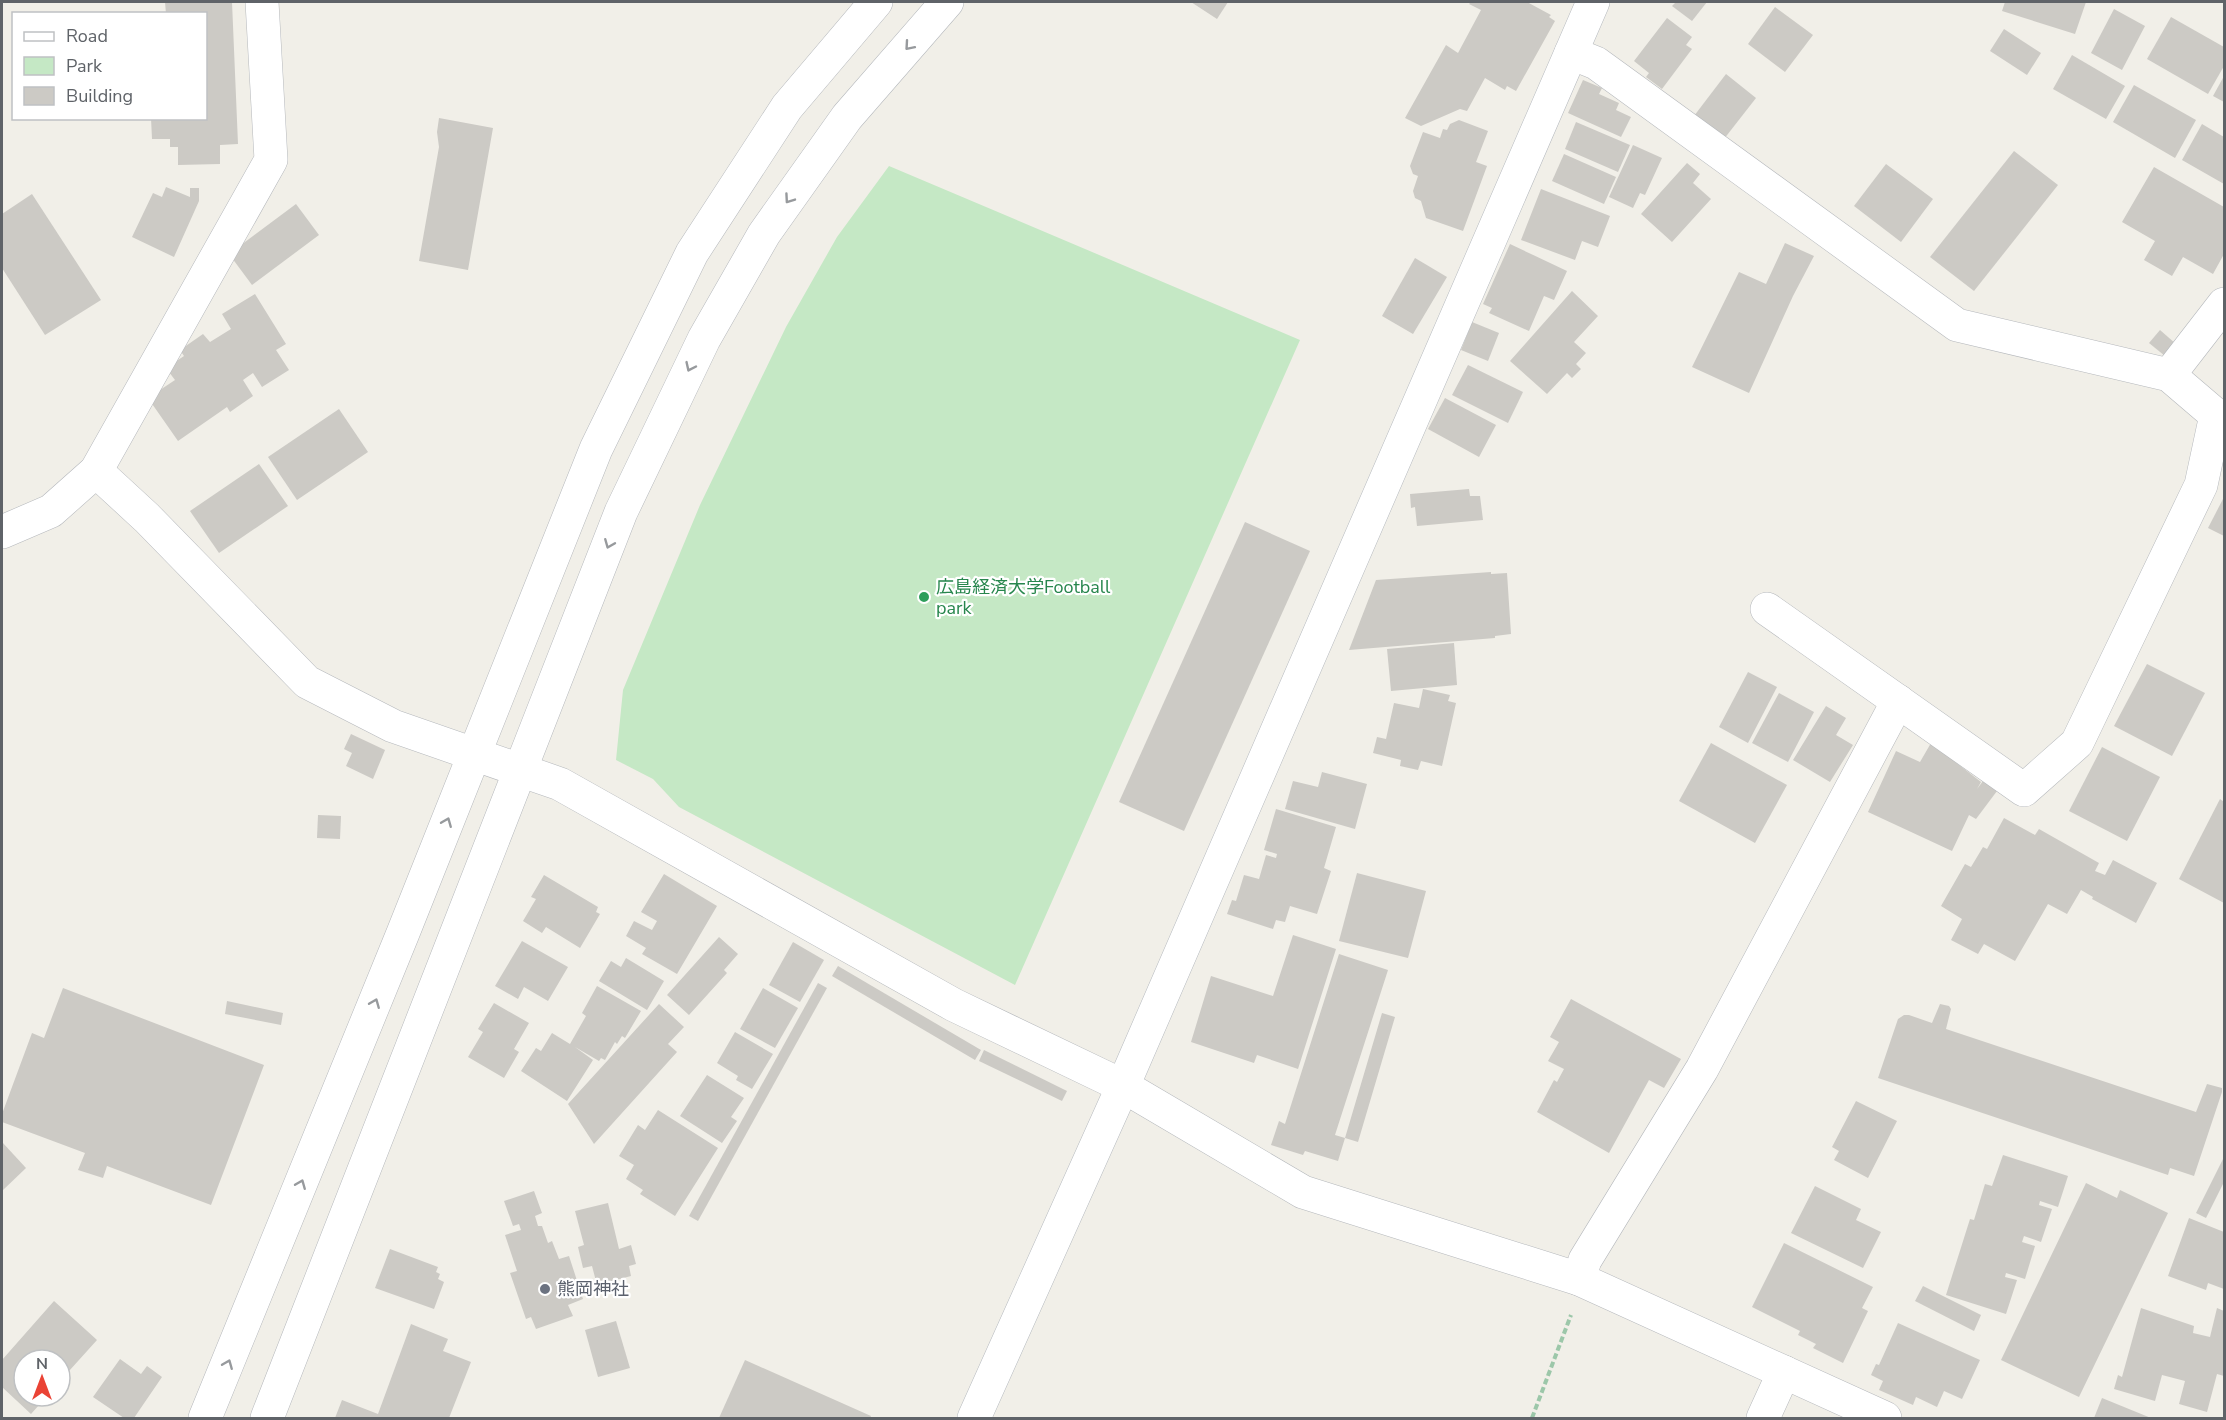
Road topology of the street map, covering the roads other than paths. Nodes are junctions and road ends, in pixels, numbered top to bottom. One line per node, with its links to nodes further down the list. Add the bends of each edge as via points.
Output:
1 (876, 2): 13 (street, via 787,107 692,253 596,449)
2 (947, 2): 14 (street, one-way to 14, via 847,117 764,234 704,339 621,512)
3 (1593, 2): 5 (street)
4 (266, 4): 9 (street, via 271,160)
5 (1571, 53): 7 (street, via 1596,63 1957,325); 15 (street)
6 (2224, 304): 7 (street)
7 (2169, 375): 8 (street)
8 (2220, 418): 12 (street, via 2201,485 2077,743 2024,790)
9 (96, 471): 10 (street, via 51,511); 13 (street, via 307,682 393,726)
10 (2, 532)
11 (1767, 609): 12 (street)
12 (1898, 701): 16 (street, via 1702,1069 1585,1260)
13 (475, 754): 14 (street); 18 (street, one-way to 13)
14 (519, 770): 15 (street, via 560,784 954,1005); 19 (street)
15 (1123, 1086): 16 (street, via 1303,1192); 20 (street)
16 (1581, 1280): 17 (street)
17 (1784, 1372): 21 (street); 22 (street)
18 (206, 1419)
19 (267, 1419)
20 (974, 1419)
21 (1763, 1419)
22 (1885, 1419)

